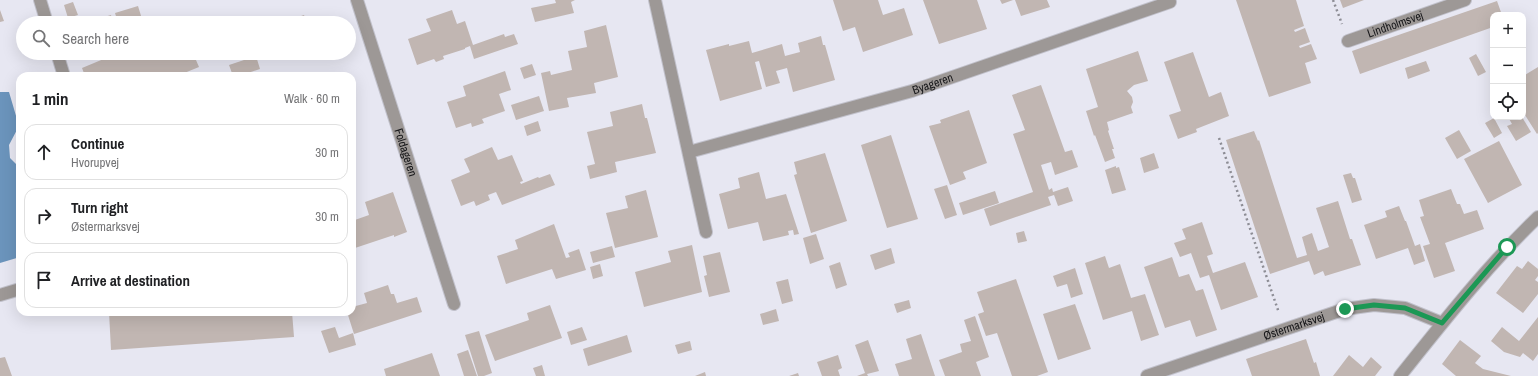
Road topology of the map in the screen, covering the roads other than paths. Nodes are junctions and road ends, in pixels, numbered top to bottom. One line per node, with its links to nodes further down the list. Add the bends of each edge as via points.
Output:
1 (40, 0): 6 (street)
2 (357, 0): 15 (street, Foldageren)
3 (655, 0): 10 (street)
4 (1169, 0): 10 (street, Byageren, via 1170,2 912,91)
5 (1465, 0): 7 (street, Lindholmsvej)
6 (45, 16)
7 (1348, 41)
8 (59, 60): 9 (street)
9 (63, 72)
10 (689, 152): 12 (street)
11 (1538, 217): 16 (street, via 1507,247)
12 (706, 232)
13 (16, 290): 14 (street)
14 (0, 295)
15 (454, 304)
16 (1442, 323): 17 (street, Østermarksvej, via 1405,308 1374,305 1345,309); 18 (street)
17 (1147, 376)
18 (1400, 376)

